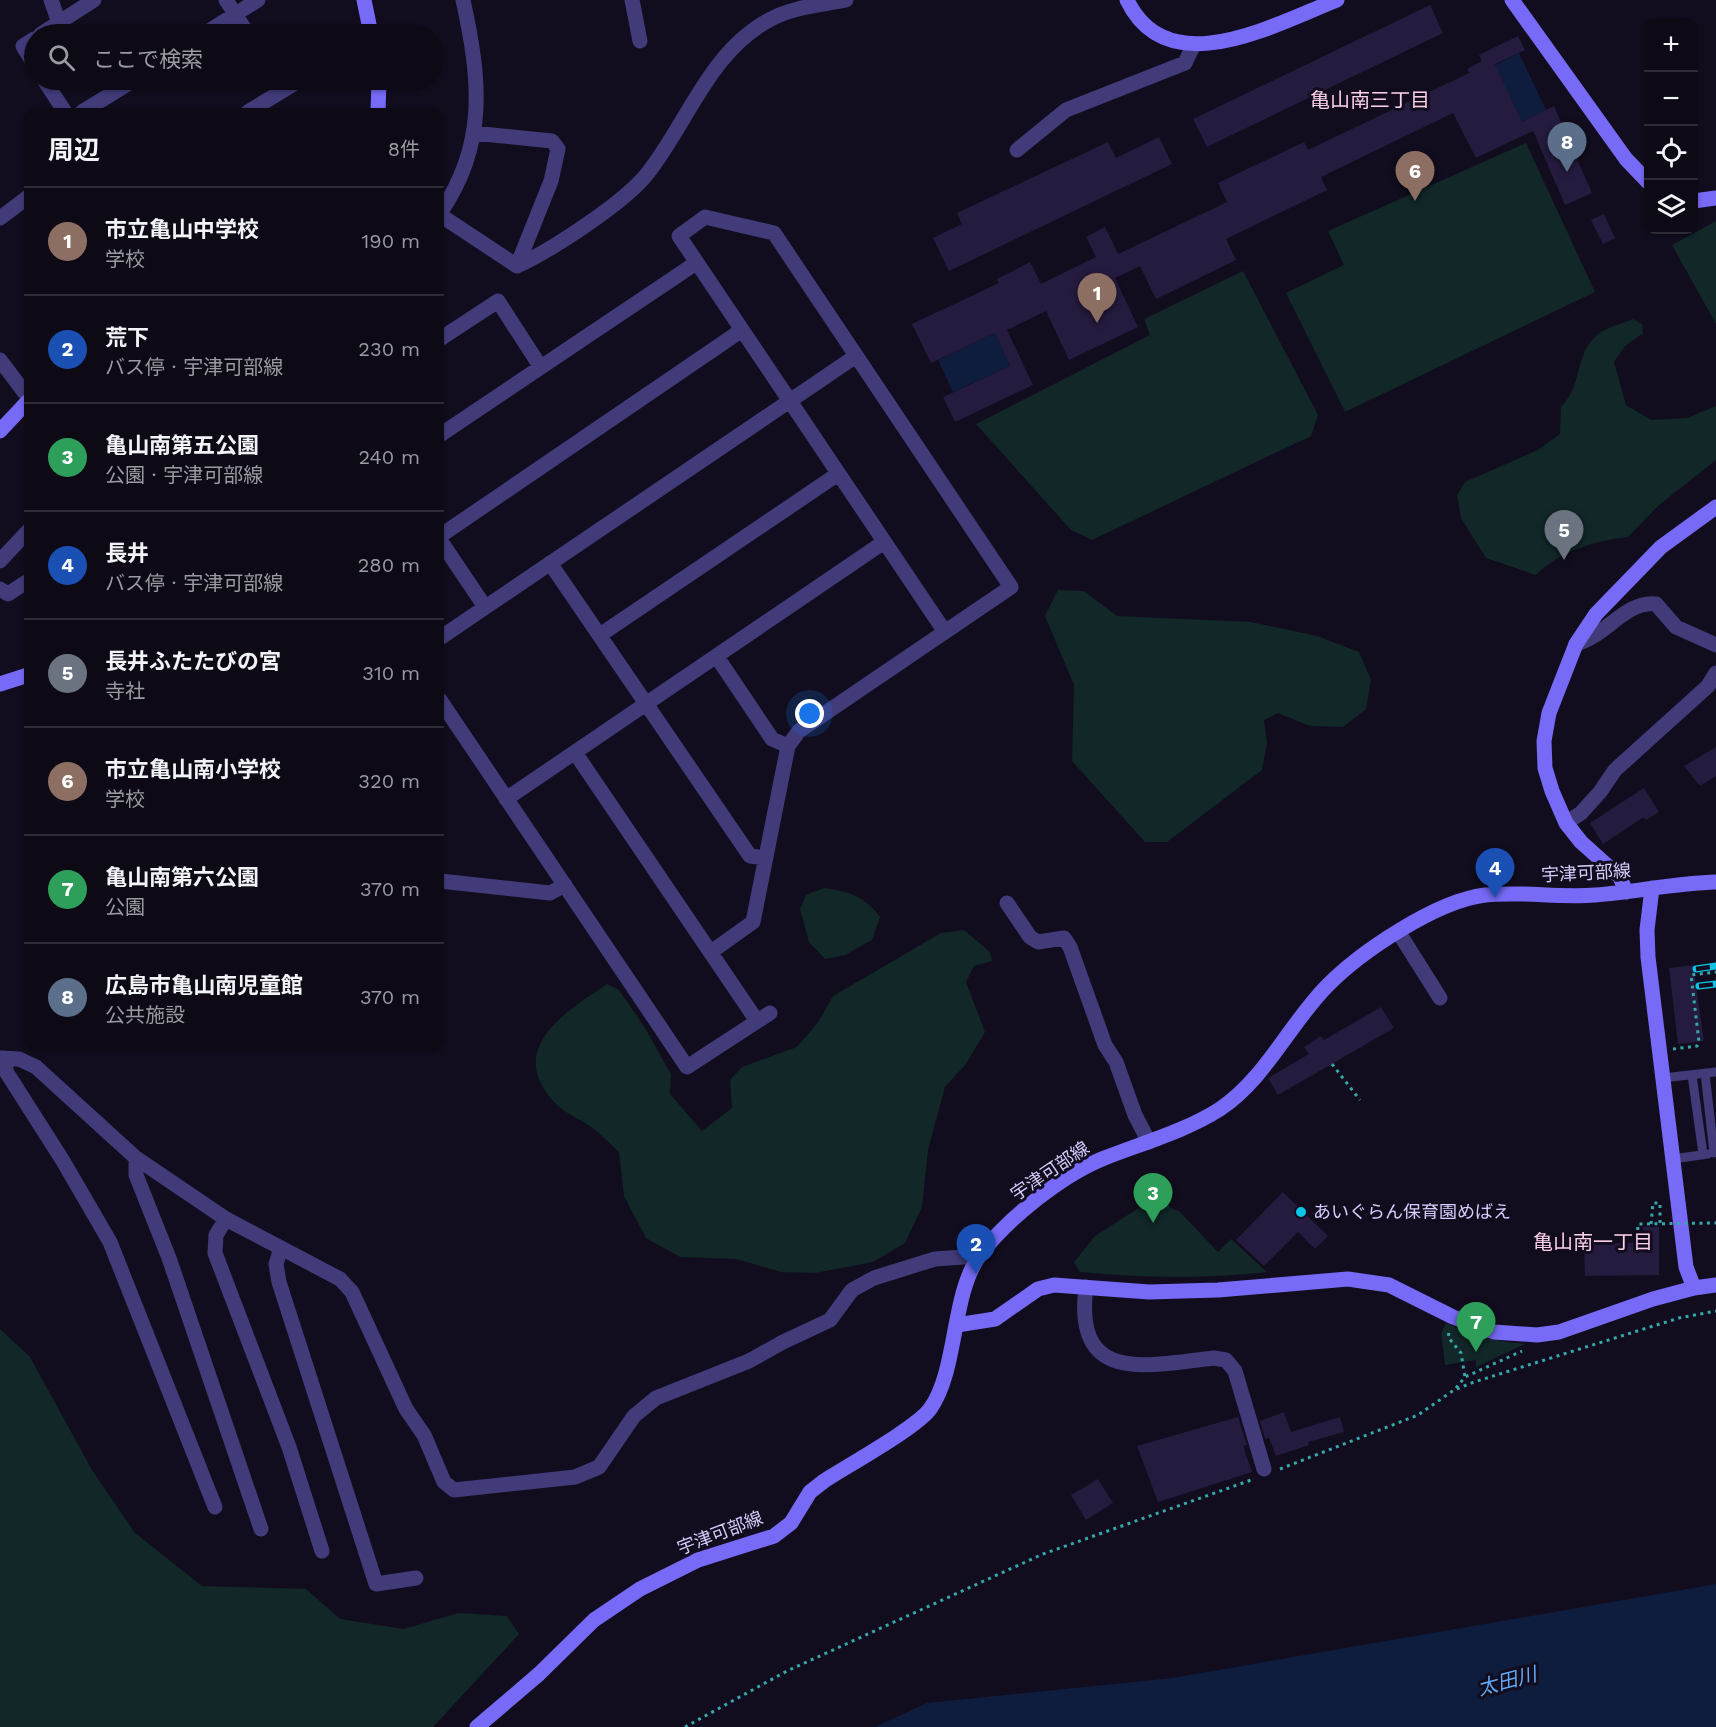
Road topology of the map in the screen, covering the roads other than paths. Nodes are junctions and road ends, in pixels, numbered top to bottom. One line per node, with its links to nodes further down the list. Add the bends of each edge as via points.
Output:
1 (51, 0): 13 (street)
2 (94, 0): 13 (street)
3 (226, 0): 12 (street)
4 (258, 0): 12 (street)
5 (364, 0): 17 (street)
6 (463, 0): 28 (street, via 478,88)
7 (632, 0): 18 (street)
8 (846, 0): 38 (street, via 771,18 744,36 722,60 646,175 538,257)
9 (1127, 0): 19 (street, via 1133,13 1151,31 1167,41)
10 (1337, 0): 19 (street, via 1221,42)
11 (1512, 0): 30 (street, via 1626,159)
12 (235, 15): 15 (street); 16 (street)
13 (59, 22): 14 (street)
14 (56, 24)
15 (220, 24)
16 (241, 24)
17 (369, 24)
18 (640, 41)
19 (1194, 44): 29 (street, via 1185,63 1066,110)
20 (51, 90): 24 (street)
21 (118, 90): 25 (street)
22 (274, 90): 26 (street)
23 (379, 90): 27 (street)
24 (62, 108)
25 (88, 108)
26 (253, 108)
27 (378, 108)
28 (474, 133): 34 (street, via 454,192); 38 (street, via 552,141 558,149 551,180)
29 (1017, 150)
30 (1646, 180)
31 (1716, 198): 33 (street)
32 (24, 200): 36 (street)
33 (1698, 200)
34 (444, 208)
35 (444, 217): 38 (street)
36 (0, 218)
37 (696, 263): 39 (street); 41 (street, via 679,236 705,217 774,233); 43 (street)
38 (517, 266)
39 (742, 330): 45 (street); 52 (street)
40 (444, 336): 43 (street, via 498,301)
41 (856, 356): 45 (street); 60 (street, via 1011,587)
42 (0, 360): 44 (street)
43 (540, 366): 48 (street)
44 (24, 393)
45 (790, 400): 49 (street); 56 (street)
46 (24, 404): 47 (street)
47 (0, 431)
48 (444, 432)
49 (838, 474): 53 (street); 62 (street)
50 (1716, 507): 63 (street, via 1661,547 1596,614)
51 (24, 535): 55 (street)
52 (444, 535)
53 (884, 542): 60 (street); 65 (street)
54 (444, 544): 59 (street)
55 (0, 561)
56 (550, 563): 59 (street); 62 (street)
57 (24, 584): 58 (street, via 8,594)
58 (0, 589)
59 (484, 607): 61 (street)
60 (945, 632): 71 (street, via 799,731)
61 (444, 635)
62 (600, 635): 69 (street)
63 (1576, 644): 64 (street, via 1592,640 1634,607 1646,603 1656,604 1676,627); 74 (street, via 1560,680 1544,741 1545,768)
64 (1716, 645)
65 (717, 657): 69 (street); 71 (street, via 772,739)
66 (1716, 673): 74 (street, via 1708,686 1615,770 1581,813)
67 (24, 676): 68 (street)
68 (0, 684)
69 (647, 705): 72 (street); 75 (street, via 750,855)
70 (444, 706): 73 (street)
71 (788, 746): 75 (street)
72 (576, 754): 73 (street); 83 (street)
73 (506, 799): 78 (street)
74 (1566, 823): 80 (street, via 1620,877)
75 (765, 858): 83 (street, via 753,922)
76 (444, 881): 78 (street, via 550,894)
77 (1716, 882): 79 (street, 宇津可部線)
78 (565, 885): 83 (street, via 687,1067 764,1017)
79 (1652, 888): 80 (street, 宇津可部線); 89 (street, via 1647,943)
80 (1626, 892): 82 (street, 宇津可部線, via 1460,899)
81 (1007, 903): 90 (street, via 1029,937 1038,942 1064,938 1070,947 1105,1045)
82 (1399, 933): 84 (street); 90 (street, 宇津可部線, via 1355,958 1324,988 1248,1086 1220,1108)
83 (711, 952)
84 (1440, 998)
85 (2, 1058): 93 (street, via 19,1059 36,1067); 103 (street, via 7,1073 110,1242)
86 (1716, 1072): 87 (lane)
87 (1705, 1073): 88 (lane); 91 (lane)
88 (1692, 1075): 89 (lane); 92 (lane)
89 (1663, 1078): 94 (street)
90 (1149, 1142): 97 (street, 宇津可部線, via 1099,1160 1071,1176 1010,1223)
91 (1715, 1153): 92 (lane)
92 (1703, 1154): 94 (lane)
93 (136, 1158): 95 (street); 104 (street, via 136,1175 169,1258)
94 (1673, 1159): 100 (street, via 1686,1267)
95 (226, 1219): 96 (street); 105 (street, via 216,1235 215,1253 289,1448)
96 (281, 1248): 97 (street, via 339,1279 352,1292 406,1409 424,1435 444,1482 454,1490 574,1477 599,1467 634,1416 656,1398 749,1361 830,1320 852,1290 874,1278 935,1259); 106 (street, via 276,1264 279,1282 376,1584)
97 (978, 1256): 101 (street, 宇津可部線, via 965,1287)
98 (1716, 1285): 100 (street)
99 (1086, 1287): 100 (street, via 1149,1292 1218,1290 1348,1279 1389,1285 1453,1317 1494,1332 1537,1335 1559,1332); 101 (street, via 1054,1285 1038,1289 994,1319); 102 (street, via 1086,1323 1093,1344 1103,1356 1120,1364 1140,1366 1226,1360 1235,1371)
100 (1694, 1288)
101 (957, 1325): 107 (street, 宇津可部線, via 939,1390 929,1410 810,1492 791,1523 774,1536 698,1560 640,1589 594,1620)
102 (1267, 1472)
103 (215, 1507)
104 (261, 1529)
105 (322, 1551)
106 (416, 1578)
107 (477, 1727)

